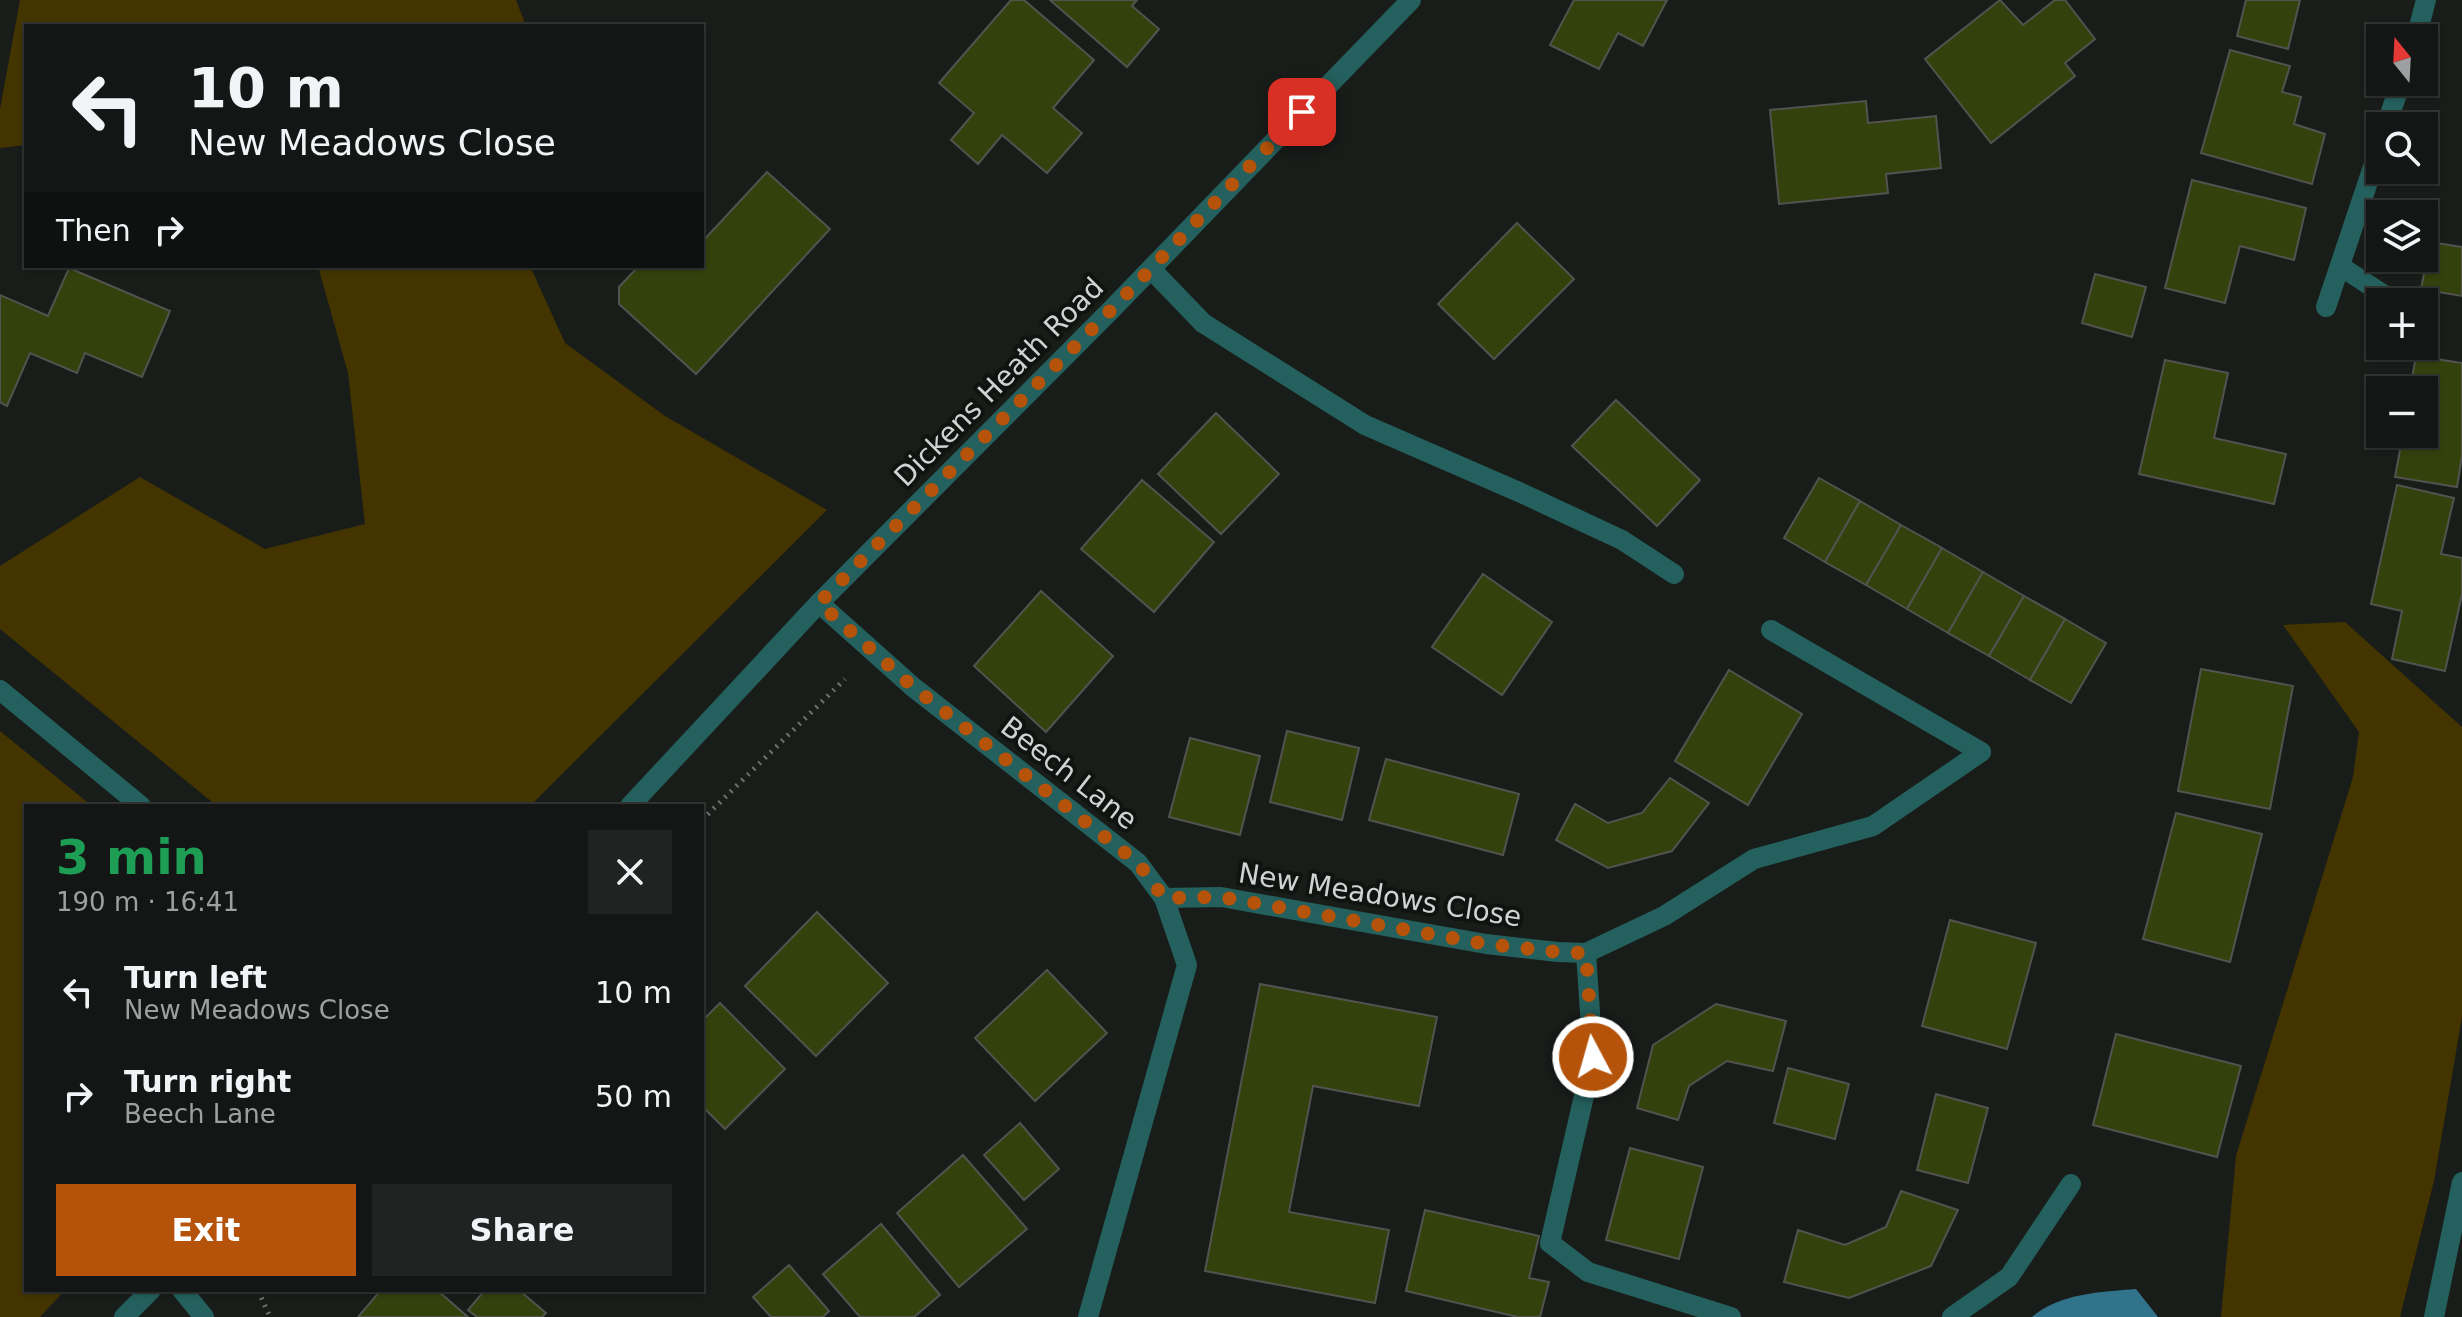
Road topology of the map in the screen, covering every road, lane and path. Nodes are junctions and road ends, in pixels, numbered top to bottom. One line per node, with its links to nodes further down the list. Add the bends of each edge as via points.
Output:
1 (1411, 0): 6 (street, Dickens Heath Road)
2 (2426, 0): 3 (street)
3 (2420, 24)
4 (2367, 184): 5 (street)
5 (2340, 266): 7 (street); 8 (street)
6 (1151, 269): 9 (street, via 1203,323 1365,425 1622,540); 10 (street, Dickens Heath Road)
7 (2374, 288)
8 (2326, 307)
9 (1674, 574)
10 (819, 603): 12 (street, Beech Lane); 15 (street, Dickens Heath Road)
11 (1771, 630): 18 (street, New Meadows Close, via 1981,752 1873,826 1754,859 1664,916)
12 (874, 650): 16 (path); 17 (street, Beech Lane, via 913,687 1138,863)
13 (0, 690): 14 (street)
14 (139, 804)
15 (632, 804)
16 (704, 818)
17 (1164, 898): 18 (street, New Meadows Close, via 1221,897 1486,944); 27 (street, Beech Lane, via 1187,965)
18 (1586, 953): 28 (street, via 1593,1057 1550,1243 1588,1272)
19 (2462, 1182): 30 (street)
20 (2071, 1184): 29 (street, via 2009,1277)
21 (149, 1292): 24 (street)
22 (184, 1292): 25 (street)
23 (262, 1292): 26 (path)
24 (124, 1317)
25 (204, 1317)
26 (270, 1317)
27 (1088, 1317)
28 (1731, 1317)
29 (1952, 1317)
30 (2434, 1317)

